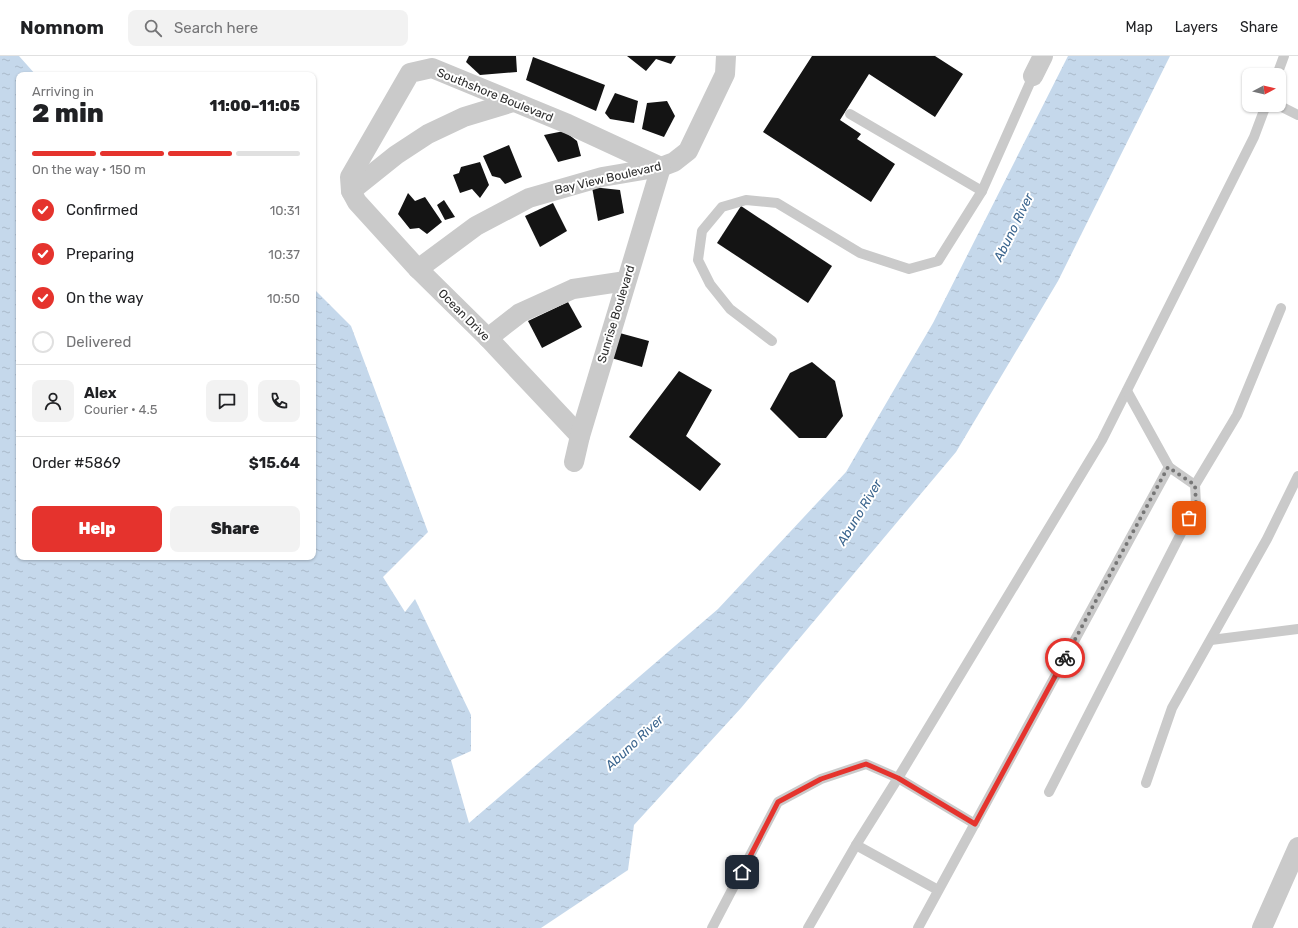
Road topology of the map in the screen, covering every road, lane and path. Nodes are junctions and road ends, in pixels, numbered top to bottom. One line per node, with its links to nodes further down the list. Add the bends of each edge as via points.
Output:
1 (726, 56): 12 (street, Bay View Boulevard, via 724,74 688,151 674,162)
2 (1043, 56): 5 (street)
3 (1284, 56): 4 (lane)
4 (1280, 68)
5 (1033, 76): 15 (lane)
6 (513, 102): 11 (street, Southshore Boulevard); 14 (street, via 464,117 428,134 396,155); 14 (street, Southshore Boulevard, via 432,68 410,73 350,177)
7 (1286, 109): 10 (lane)
8 (1263, 112): 21 (lane, via 1254,137)
9 (850, 114): 15 (lane)
10 (1298, 115)
11 (593, 136): 12 (street, Southshore Boulevard); 13 (street, Southshore Boulevard, via 607,149 610,159 608,169)
12 (661, 167): 13 (street, Bay View Boulevard); 17 (street, Sunrise Boulevard)
13 (602, 177): 16 (street, Bay View Boulevard, via 529,198 476,226)
14 (351, 191): 16 (street, Ocean Drive, via 357,202)
15 (982, 191): 20 (lane, via 938,261 910,269 860,253 777,203 746,200 722,207 702,231 698,260 710,284 730,309)
16 (418, 269): 19 (street, Ocean Drive)
17 (626, 281): 19 (street, via 573,289 520,313); 22 (street, Sunrise Boulevard)
18 (1281, 308): 26 (lane, via 1237,415)
19 (488, 338): 22 (street, Ocean Drive)
20 (772, 341)
21 (1127, 391): 24 (lane); 29 (lane, via 1102,440)
22 (580, 436): 23 (street, Sunrise Boulevard)
23 (574, 462)
24 (1168, 467): 26 (lane); 32 (lane)
25 (1298, 476): 28 (lane, via 1267,539)
26 (1195, 485): 31 (lane, via 1196,504)
27 (1298, 628): 28 (lane)
28 (1211, 640): 30 (lane, via 1172,708)
29 (898, 778): 32 (lane); 33 (lane); 36 (lane, via 866,764 821,779 778,802)
30 (1146, 783)
31 (1049, 792)
32 (975, 824): 35 (lane)
33 (856, 845): 35 (lane); 37 (lane)
34 (1298, 847): 39 (street)
35 (938, 890): 38 (lane)
36 (712, 928)
37 (808, 928)
38 (918, 928)
39 (1262, 928)

